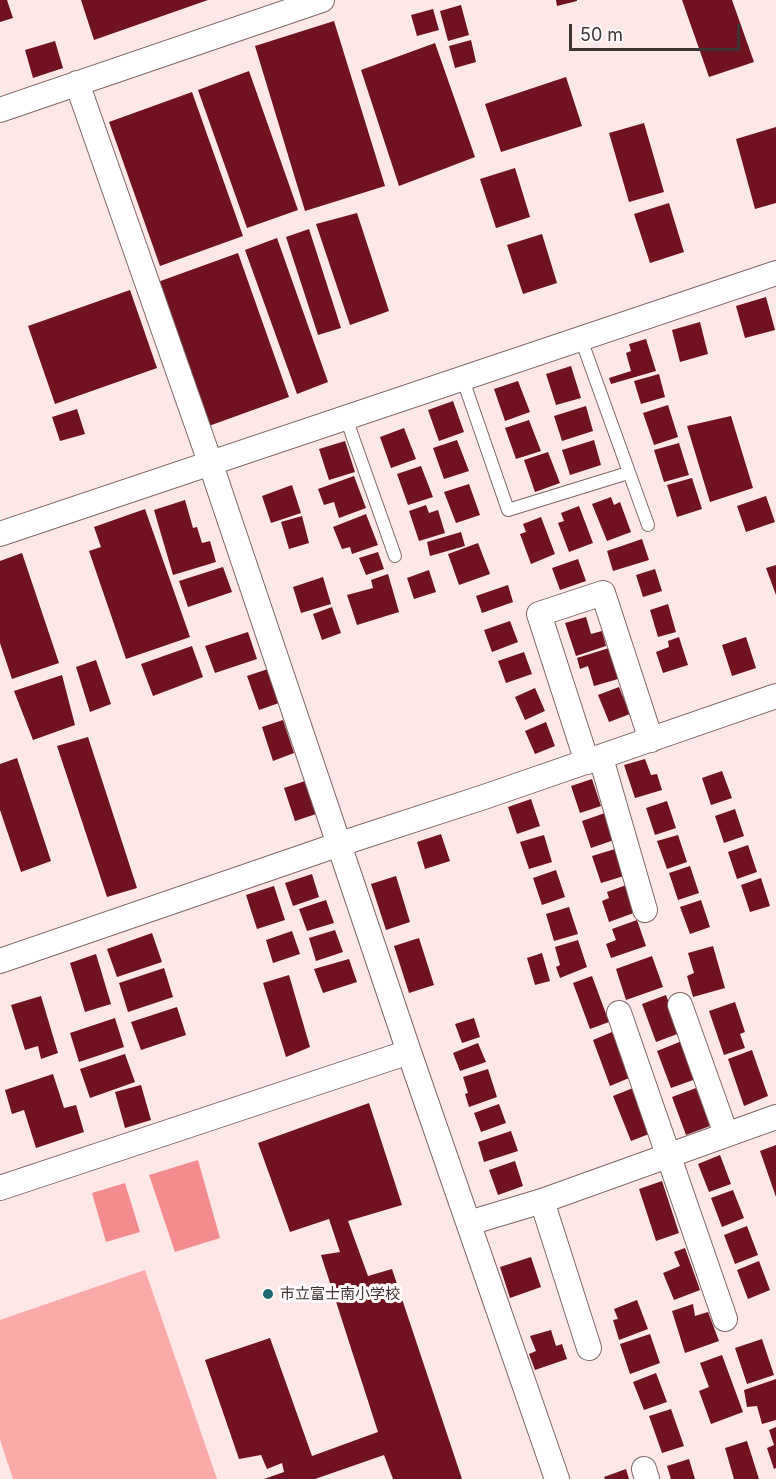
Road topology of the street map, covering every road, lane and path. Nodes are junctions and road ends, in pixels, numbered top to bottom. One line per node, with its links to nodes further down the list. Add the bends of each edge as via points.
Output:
1 (322, 0): 2 (street)
2 (77, 83): 3 (street); 8 (street)
3 (0, 110)
4 (776, 273): 5 (street)
5 (581, 339): 6 (street); 9 (lane)
6 (462, 377): 7 (street); 9 (lane, via 508,510)
7 (346, 418): 8 (street); 12 (lane)
8 (210, 462): 11 (street); 16 (street)
9 (628, 473): 10 (lane)
10 (648, 525)
11 (0, 534)
12 (395, 556)
13 (776, 696): 14 (street)
14 (651, 740): 15 (street); 15 (street, via 603,593 538,614)
15 (594, 760): 16 (street); 17 (street)
16 (340, 844): 18 (street); 21 (street)
17 (645, 910)
18 (0, 960)
19 (680, 1005): 23 (street)
20 (619, 1013): 24 (street)
21 (409, 1052): 25 (street); 27 (street)
22 (776, 1117): 23 (street)
23 (726, 1134): 24 (street)
24 (667, 1157): 26 (street); 28 (street)
25 (0, 1188)
26 (542, 1201): 27 (street); 29 (street)
27 (469, 1223): 30 (street)
28 (725, 1319)
29 (589, 1348)
30 (557, 1479)

